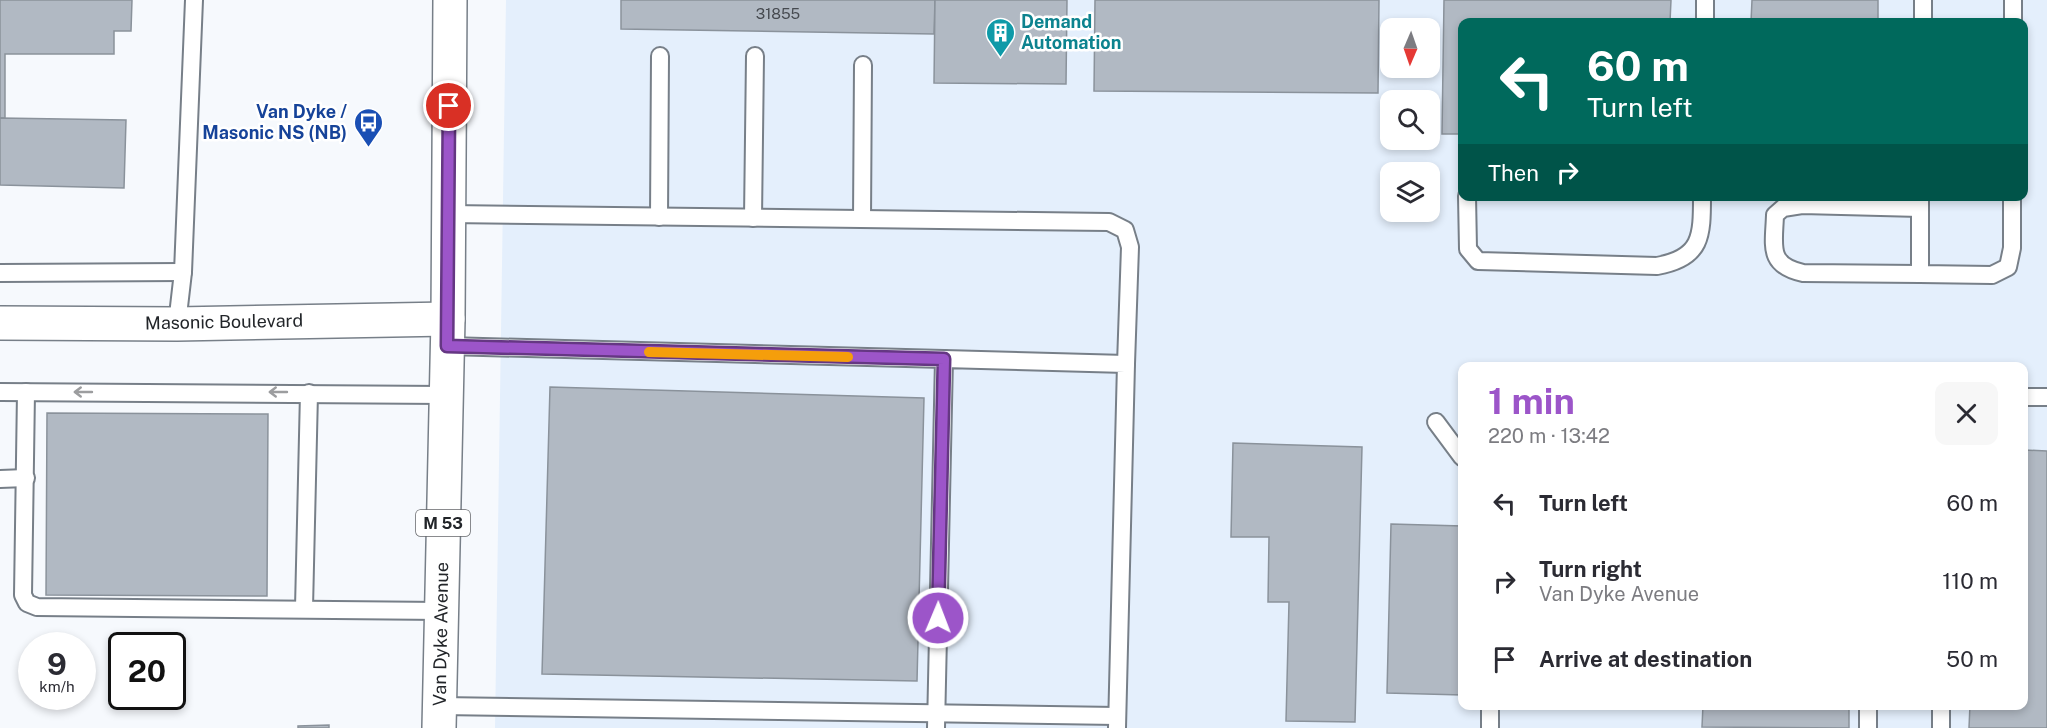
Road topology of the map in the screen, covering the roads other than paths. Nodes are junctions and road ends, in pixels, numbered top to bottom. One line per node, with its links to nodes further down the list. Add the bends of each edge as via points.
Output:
1 (194, 0): 21 (lane)
2 (450, 0): 16 (main road, Van Dyke Avenue / M 53)
3 (1705, 0): 6 (lane)
4 (1923, 0): 7 (lane)
5 (2013, 0): 8 (lane)
6 (1705, 18)
7 (1923, 18)
8 (2013, 18)
9 (660, 56): 17 (lane)
10 (755, 56): 18 (lane)
11 (863, 64): 19 (lane)
12 (1467, 201): 13 (lane, via 1468,249 1478,261 1657,266 1676,261 1699,243)
13 (1702, 201)
14 (2012, 201): 22 (lane, via 2008,267 1992,275)
15 (1920, 202): 22 (lane); 22 (lane, via 1783,208 1775,215 1774,248 1777,260 1786,269 1803,273)
16 (448, 214): 17 (lane); 25 (main road, Van Dyke Avenue / M 53)
17 (659, 217): 18 (lane)
18 (753, 218): 19 (lane)
19 (861, 219): 27 (lane, via 1109,222 1125,230 1130,247)
20 (3, 269): 21 (lane)
21 (183, 272): 24 (lane)
22 (1920, 274)
23 (0, 323): 24 (main road, Masonic Boulevard)
24 (177, 324): 25 (main road, Masonic Boulevard)
25 (447, 332): 26 (lane); 31 (main road, Van Dyke Avenue / M 53)
26 (944, 359): 27 (lane); 44 (lane)
27 (1126, 364): 45 (lane)
28 (0, 392): 29 (lane)
29 (26, 392): 30 (lane, one-way to 29); 37 (lane)
30 (309, 393): 31 (lane); 38 (lane)
31 (446, 395): 39 (main road, Van Dyke Avenue / M 53)
32 (2028, 397): 33 (lane)
33 (2047, 398)
34 (1436, 422): 35 (lane)
35 (1458, 452)
36 (0, 478): 37 (lane)
37 (26, 478): 38 (lane, via 23,594 27,603 37,607)
38 (304, 608): 39 (lane)
39 (442, 611): 43 (main road, Van Dyke Avenue / M 53)
40 (1490, 710): 46 (lane)
41 (1868, 710): 47 (lane)
42 (1941, 710): 48 (lane)
43 (439, 717): 44 (lane)
44 (936, 720): 45 (lane)
45 (1117, 722)
46 (1490, 728)
47 (1868, 728)
48 (1941, 728)

